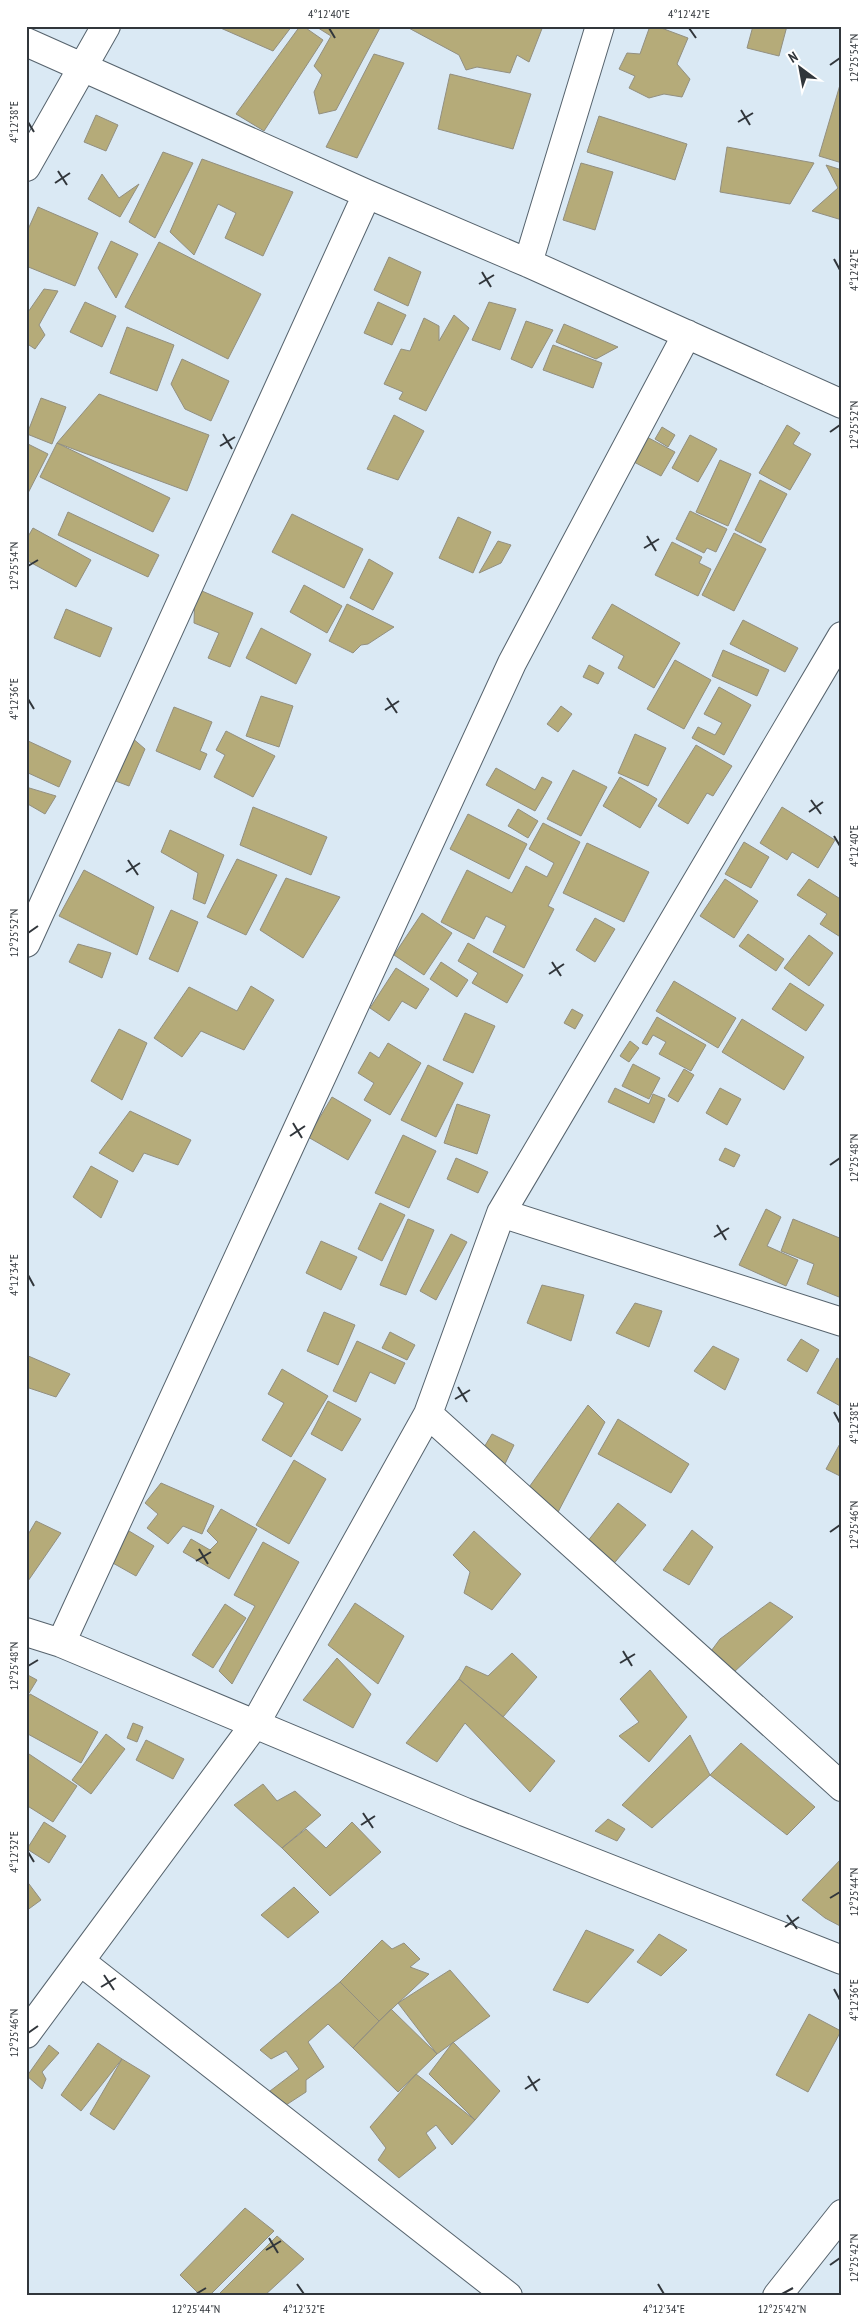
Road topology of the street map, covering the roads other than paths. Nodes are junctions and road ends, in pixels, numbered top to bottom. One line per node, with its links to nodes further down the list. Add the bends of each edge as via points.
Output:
1 (106, 26): 4 (street)
2 (600, 26): 7 (street)
3 (26, 42): 4 (street)
4 (82, 68): 5 (street); 6 (street)
5 (26, 167)
6 (367, 194): 7 (street); 11 (street)
7 (528, 263): 8 (street)
8 (687, 334): 9 (street); 16 (street, via 512,663)
9 (842, 404)
10 (842, 636): 12 (street)
11 (26, 943)
12 (502, 1213): 13 (street); 14 (street)
13 (842, 1322)
14 (428, 1414): 17 (street); 18 (street)
15 (26, 1632): 16 (street)
16 (61, 1643): 17 (street)
17 (255, 1724): 19 (street, via 465,1812); 20 (street)
18 (842, 1788)
19 (842, 1960)
20 (80, 1961): 21 (street); 23 (street)
21 (26, 2034)
22 (841, 2216): 24 (street)
23 (508, 2296)
24 (777, 2296)

